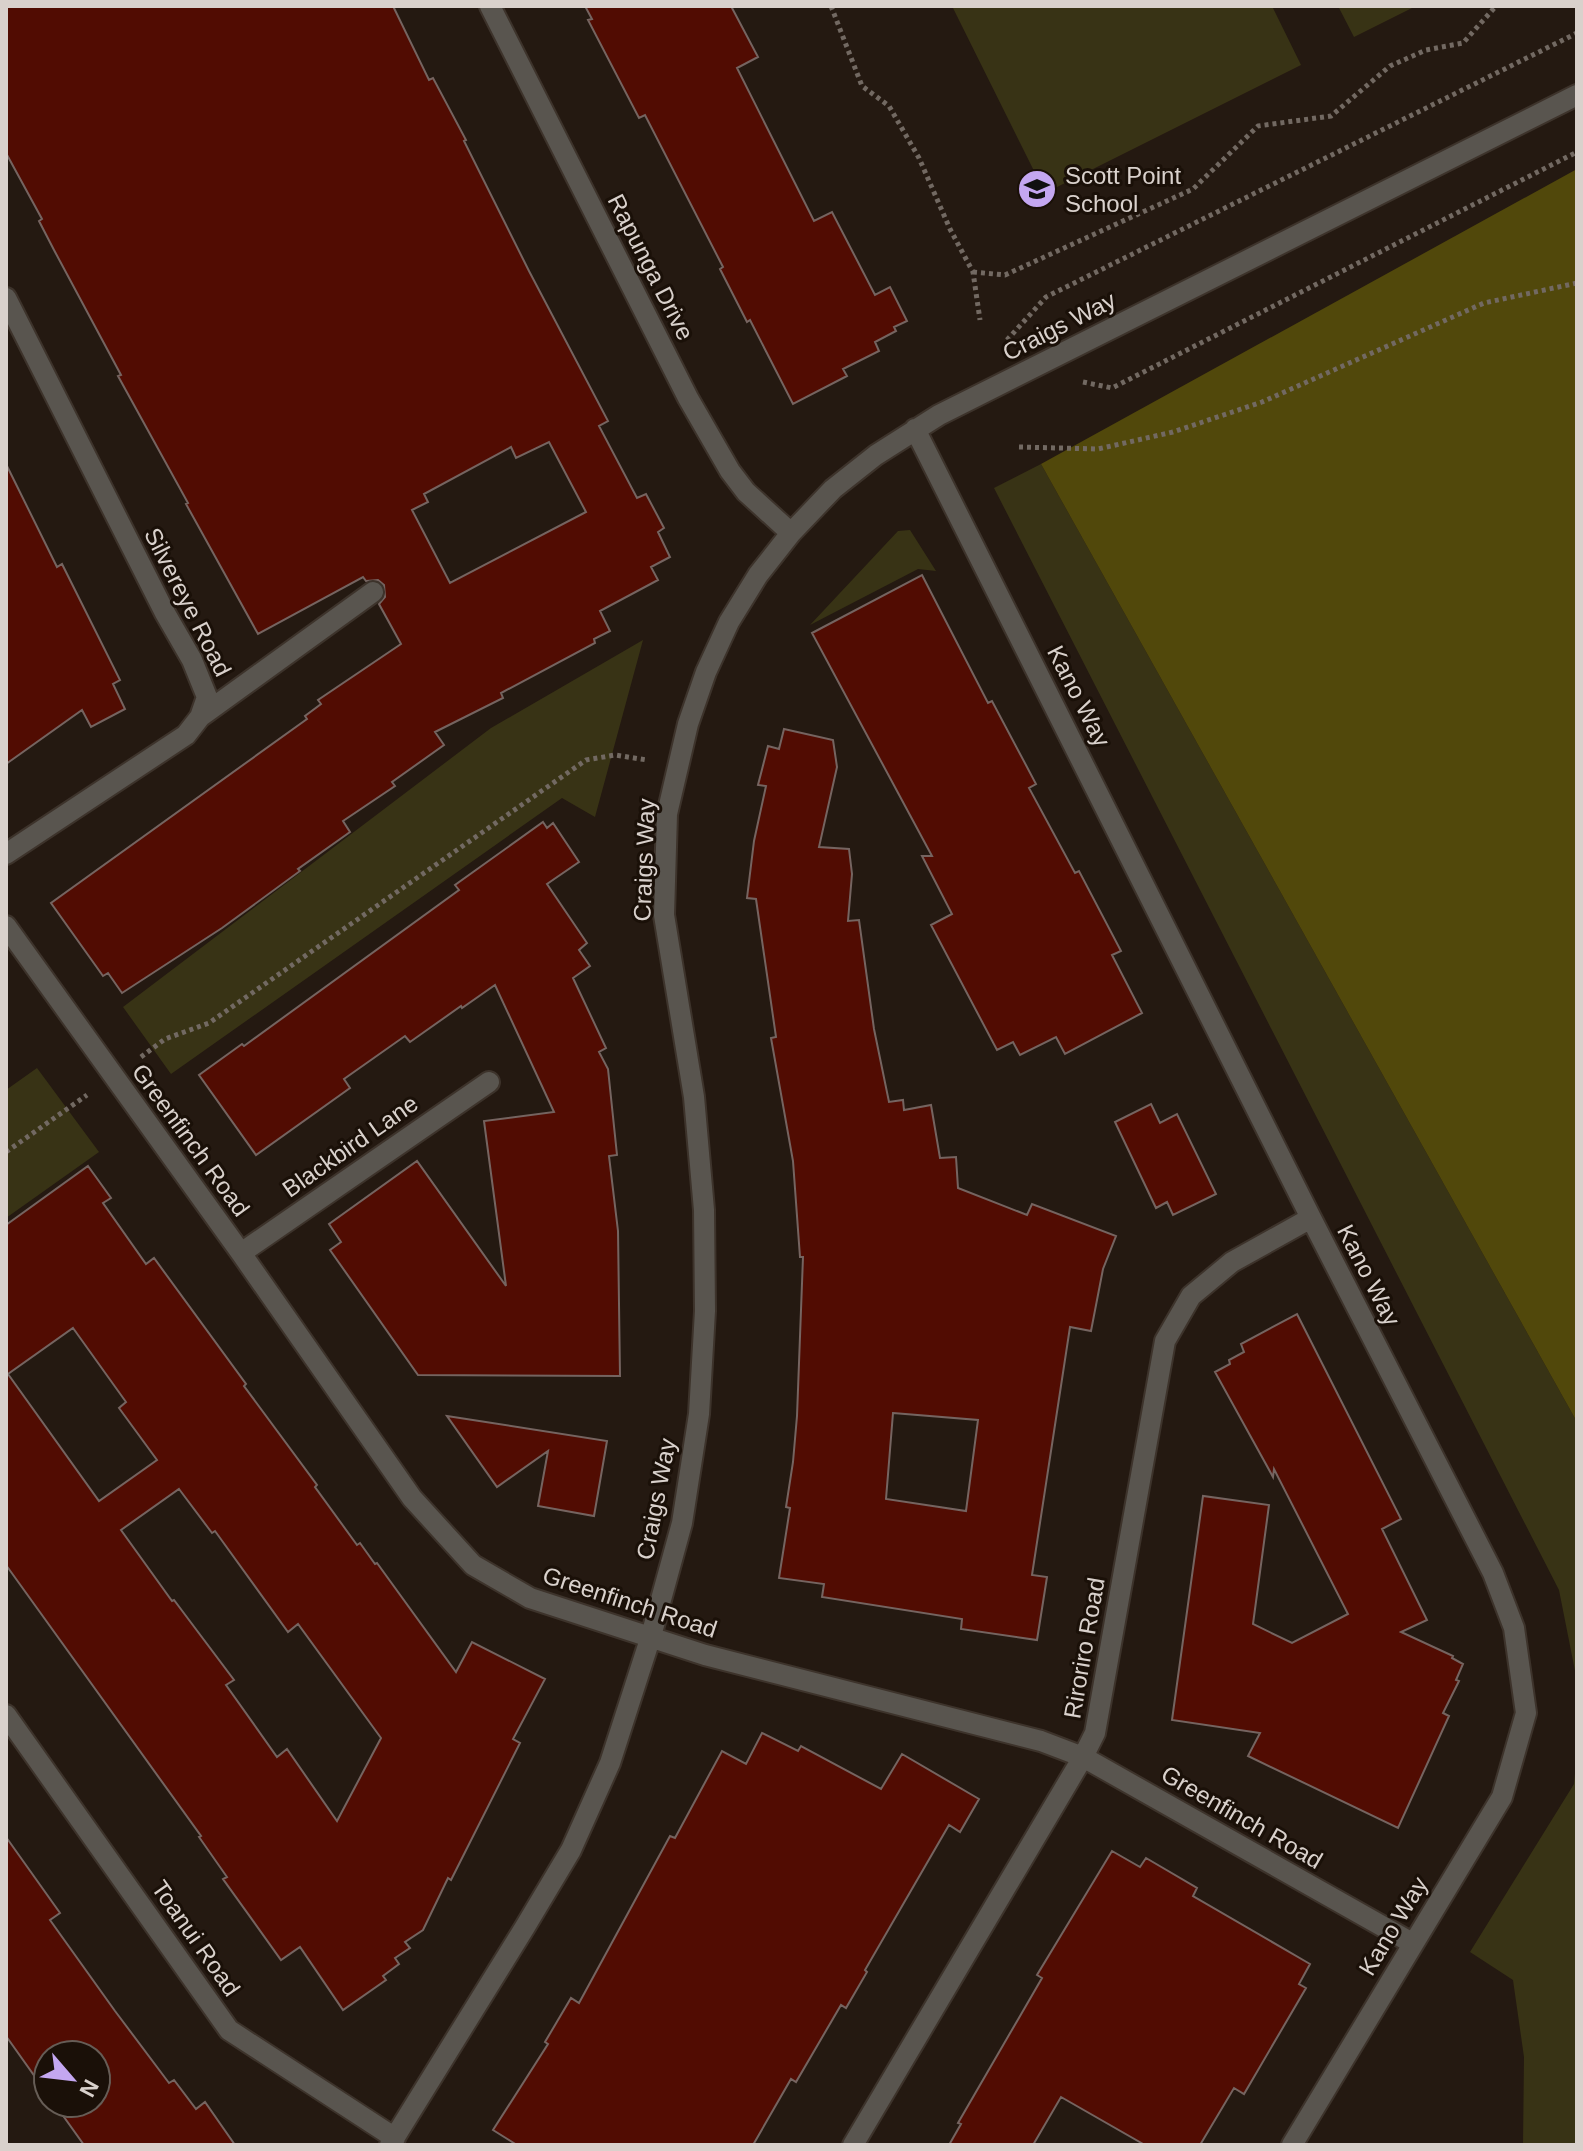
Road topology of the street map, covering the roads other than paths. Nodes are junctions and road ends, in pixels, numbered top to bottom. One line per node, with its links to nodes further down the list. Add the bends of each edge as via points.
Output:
1 (490, 6): 5 (street, Rapunga Drive, via 688,398 746,492)
2 (1577, 95): 4 (street, Craigs Way)
3 (6, 298): 7 (street, Silvereye Road, via 192,660 207,697)
4 (915, 429): 5 (street, Craigs Way, via 833,489); 11 (street, Kano Way)
5 (791, 533): 13 (street, Craigs Way, via 729,622 706,672 667,814 664,915 694,1097 704,1210 705,1311 699,1414 682,1523)
6 (373, 592): 7 (street)
7 (200, 717): 8 (street, via 186,735)
8 (6, 854)
9 (6, 926): 12 (street, Greenfinch Road)
10 (489, 1082): 12 (street, Blackbird Lane)
11 (1311, 1218): 15 (street, Riroriro Road, via 1232,1262 1191,1296 1165,1341 1095,1733); 16 (street, Kano Way, via 1493,1573 1514,1628 1526,1713 1502,1797)
12 (241, 1253): 13 (street, Greenfinch Road, via 412,1498 473,1565 530,1598)
13 (651, 1636): 15 (street, Greenfinch Road, via 705,1655 1041,1741); 17 (street, Craigs Way, via 610,1763 571,1850)
14 (6, 1715): 17 (street, Toanui Road, via 229,2030)
15 (1083, 1757): 16 (street, Greenfinch Road); 18 (street, Riroriro Road)
16 (1412, 1943): 19 (street, Kano Way)
17 (393, 2141)
18 (853, 2145)
19 (1292, 2145)

